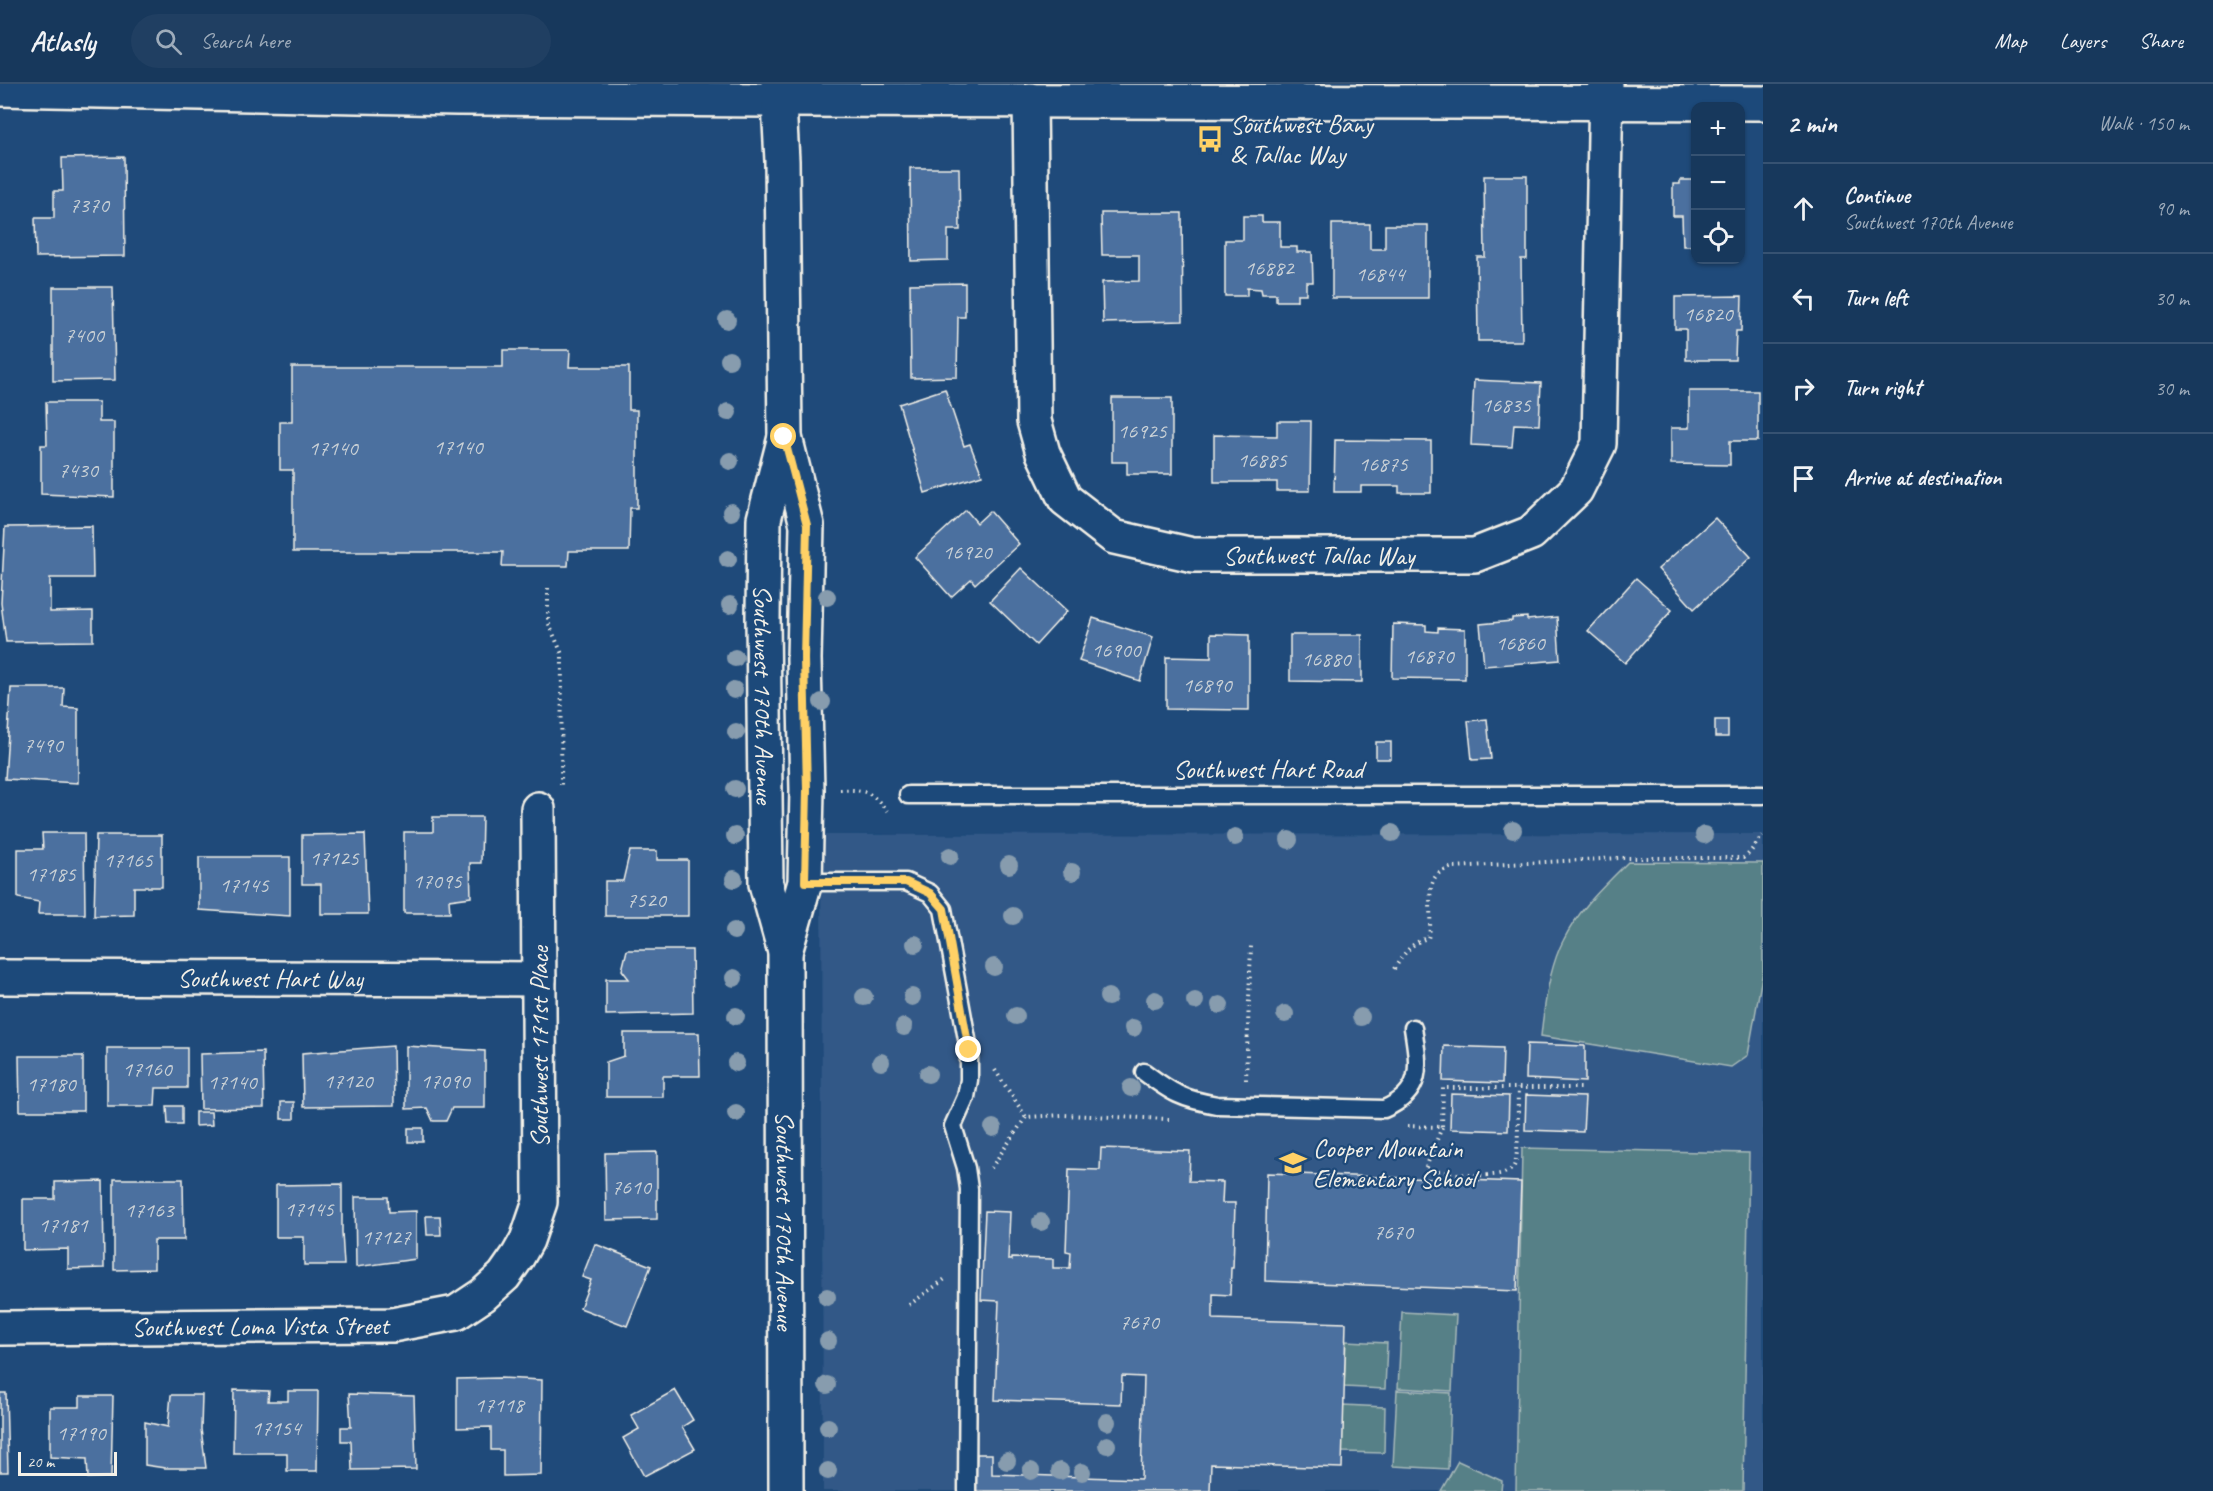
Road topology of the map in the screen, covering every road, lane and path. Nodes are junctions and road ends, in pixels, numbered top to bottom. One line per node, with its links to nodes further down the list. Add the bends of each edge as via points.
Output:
1 (0, 89): 2 (street)
2 (218, 89): 3 (street, via 457,98)
3 (778, 92): 5 (street); 7 (street, Southwest 170th Avenue)
4 (1606, 93): 5 (street); 5 (street, Southwest Tallac Way, via 1599,444 1576,490 1531,533 1475,555 1193,555 1114,537 1065,499 1043,453 1034,421); 6 (street)
5 (1030, 100)
6 (1763, 103)
7 (784, 437): 9 (street, Southwest 170th Avenue, via 807,525); 16 (street, Southwest 170th Avenue, via 764,519 762,618 766,884)
8 (548, 588): 12 (path, via 548,622 562,654)
9 (807, 790): 10 (path, via 858,789 872,794 892,817 903,819 909,813); 14 (street, Southwest 170th Avenue)
10 (908, 795): 11 (lane, Southwest Hart Road)
11 (1763, 795)
12 (550, 803): 19 (street, Southwest 171st Place)
13 (1763, 836): 17 (path, via 1743,858 1609,859 1453,867 1438,874 1431,884 1428,938 1406,949)
14 (805, 882): 16 (street, Southwest 170th Avenue); 30 (lane, via 906,882 930,893 944,909 969,1050 966,1097 953,1126 969,1189)
15 (1251, 946): 23 (path)
16 (784, 952): 29 (street, Southwest 170th Avenue)
17 (1394, 969)
18 (0, 977): 19 (street, Southwest Hart Way)
19 (539, 979): 27 (street, Southwest 171st Place, via 540,1202 527,1240)
20 (1413, 1028): 23 (lane, via 1415,1080 1408,1095 1398,1103 1384,1109)
21 (1144, 1072): 23 (lane, via 1190,1100)
22 (1518, 1088): 25 (path, via 1514,1166 1505,1174 1425,1170)
23 (1244, 1105)
24 (1026, 1117): 26 (path)
25 (1442, 1127)
26 (987, 1175)
27 (504, 1276): 28 (street, Southwest Loma Vista Street, via 456,1313 392,1325)
28 (0, 1328)
29 (786, 1491)
30 (967, 1491)

